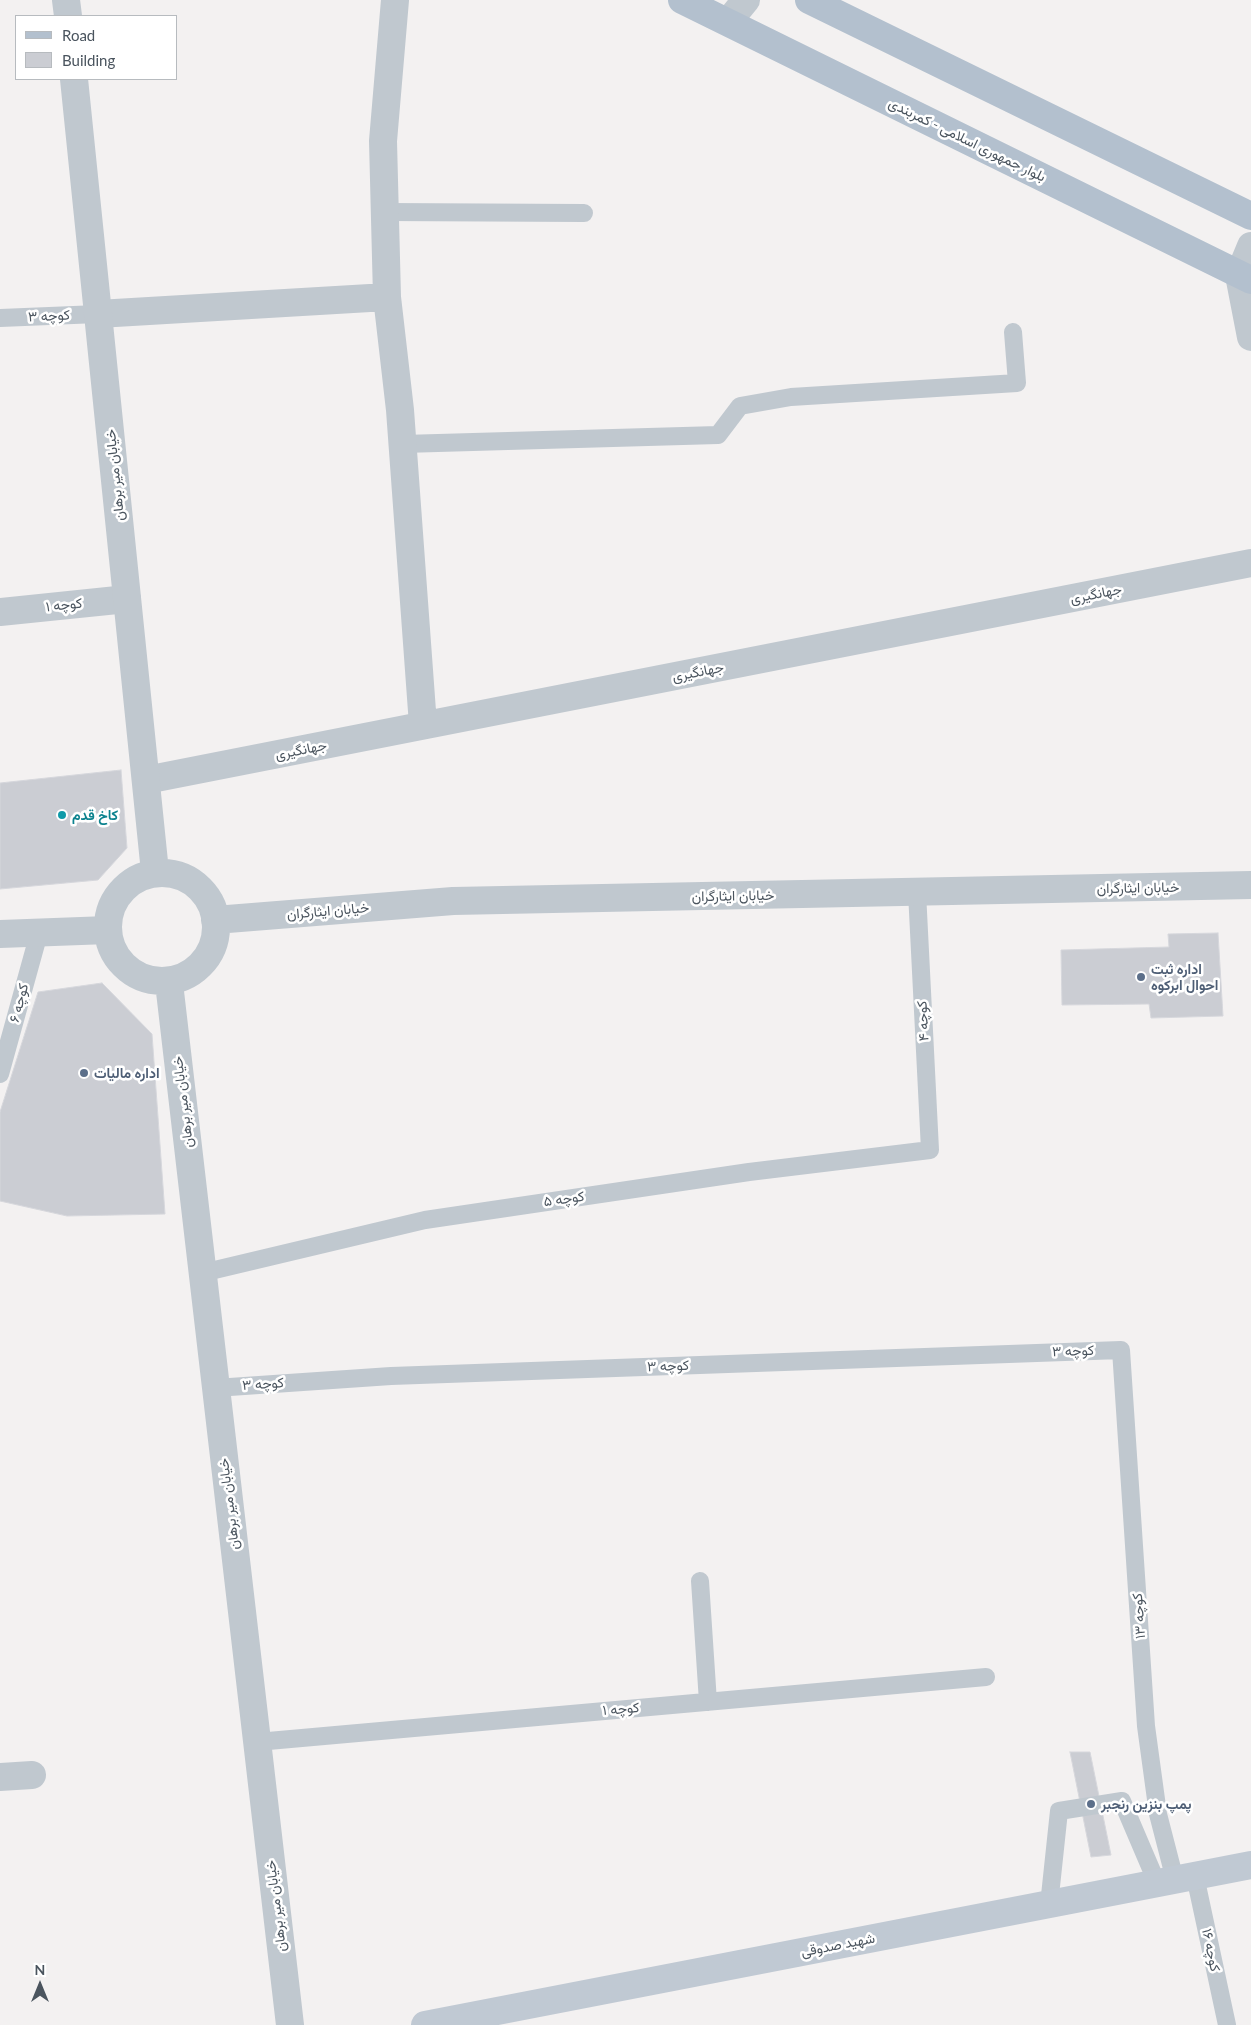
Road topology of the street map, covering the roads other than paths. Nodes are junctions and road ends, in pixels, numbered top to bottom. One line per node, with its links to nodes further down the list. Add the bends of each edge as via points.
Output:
1 (66, 0): 6 (street)
2 (395, 0): 9 (street, via 382,141)
3 (682, 0): 7 (main road, بلوار جمهوری اسلامی - کمربندی)
4 (746, 0): 7 (street)
5 (809, 0): 11 (main road)
6 (68, 15)
7 (728, 22): 13 (main road, بلوار جمهوری اسلامی - کمربندی)
8 (74, 80): 15 (street, خیابان میر برهان)
9 (384, 212): 10 (lane); 14 (street)
10 (584, 213)
11 (1251, 216)
12 (1251, 246): 13 (street)
13 (1245, 277): 18 (street)
14 (387, 297): 15 (street); 19 (street)
15 (98, 314): 16 (lane, کوچه ۳); 21 (street, خیابان میر برهان)
16 (0, 318)
17 (1012, 332): 19 (lane, via 1017,383 791,397 740,406 718,435)
18 (1251, 337)
19 (402, 444): 23 (street)
20 (1251, 563): 23 (street, جهانگیری)
21 (127, 599): 22 (street, کوچه ۱); 24 (street, خیابان میر برهان)
22 (0, 612)
23 (423, 726): 24 (street, جهانگیری)
24 (146, 780): 25 (street, خیابان میر برهان)
25 (155, 872): 28 (street, via 189,879 213,904); 29 (street, via 124,886 107,917)
26 (1251, 885): 27 (street, خیابان ایثارگران)
27 (917, 892): 28 (street, خیابان ایثارگران, via 453,901); 34 (lane, کوچه ۴)
28 (215, 920): 32 (street, via 217,938 200,968)
29 (108, 930): 30 (street); 32 (street, via 111,951 134,976)
30 (39, 933): 31 (street); 33 (lane, کوچه ۶)
31 (0, 934)
32 (169, 983): 35 (street, خیابان میر برهان)
33 (0, 1074)
34 (930, 1150): 35 (lane, کوچه ۵, via 750,1172 425,1220)
35 (202, 1273): 37 (street, خیابان میر برهان)
36 (1121, 1350): 37 (lane, کوچه ۳, via 391,1376); 45 (lane, کوچه ۱۳, via 1146,1726 1158,1814)
37 (215, 1388): 41 (street, خیابان میر برهان)
38 (700, 1581): 40 (lane)
39 (986, 1677): 40 (lane, کوچه ۱)
40 (708, 1702): 41 (lane, کوچه ۱)
41 (257, 1742): 47 (street, خیابان میر برهان)
42 (32, 1775): 43 (street)
43 (0, 1777)
44 (1251, 1865): 45 (main road, شهید صدوقی)
45 (1176, 1880): 46 (main road, شهید صدوقی); 46 (lane, via 1122,1801 1059,1811); 49 (lane, کوچه ۱۶)
46 (1049, 1904): 48 (main road, شهید صدوقی)
47 (290, 2025)
48 (425, 2025)
49 (1227, 2025)

